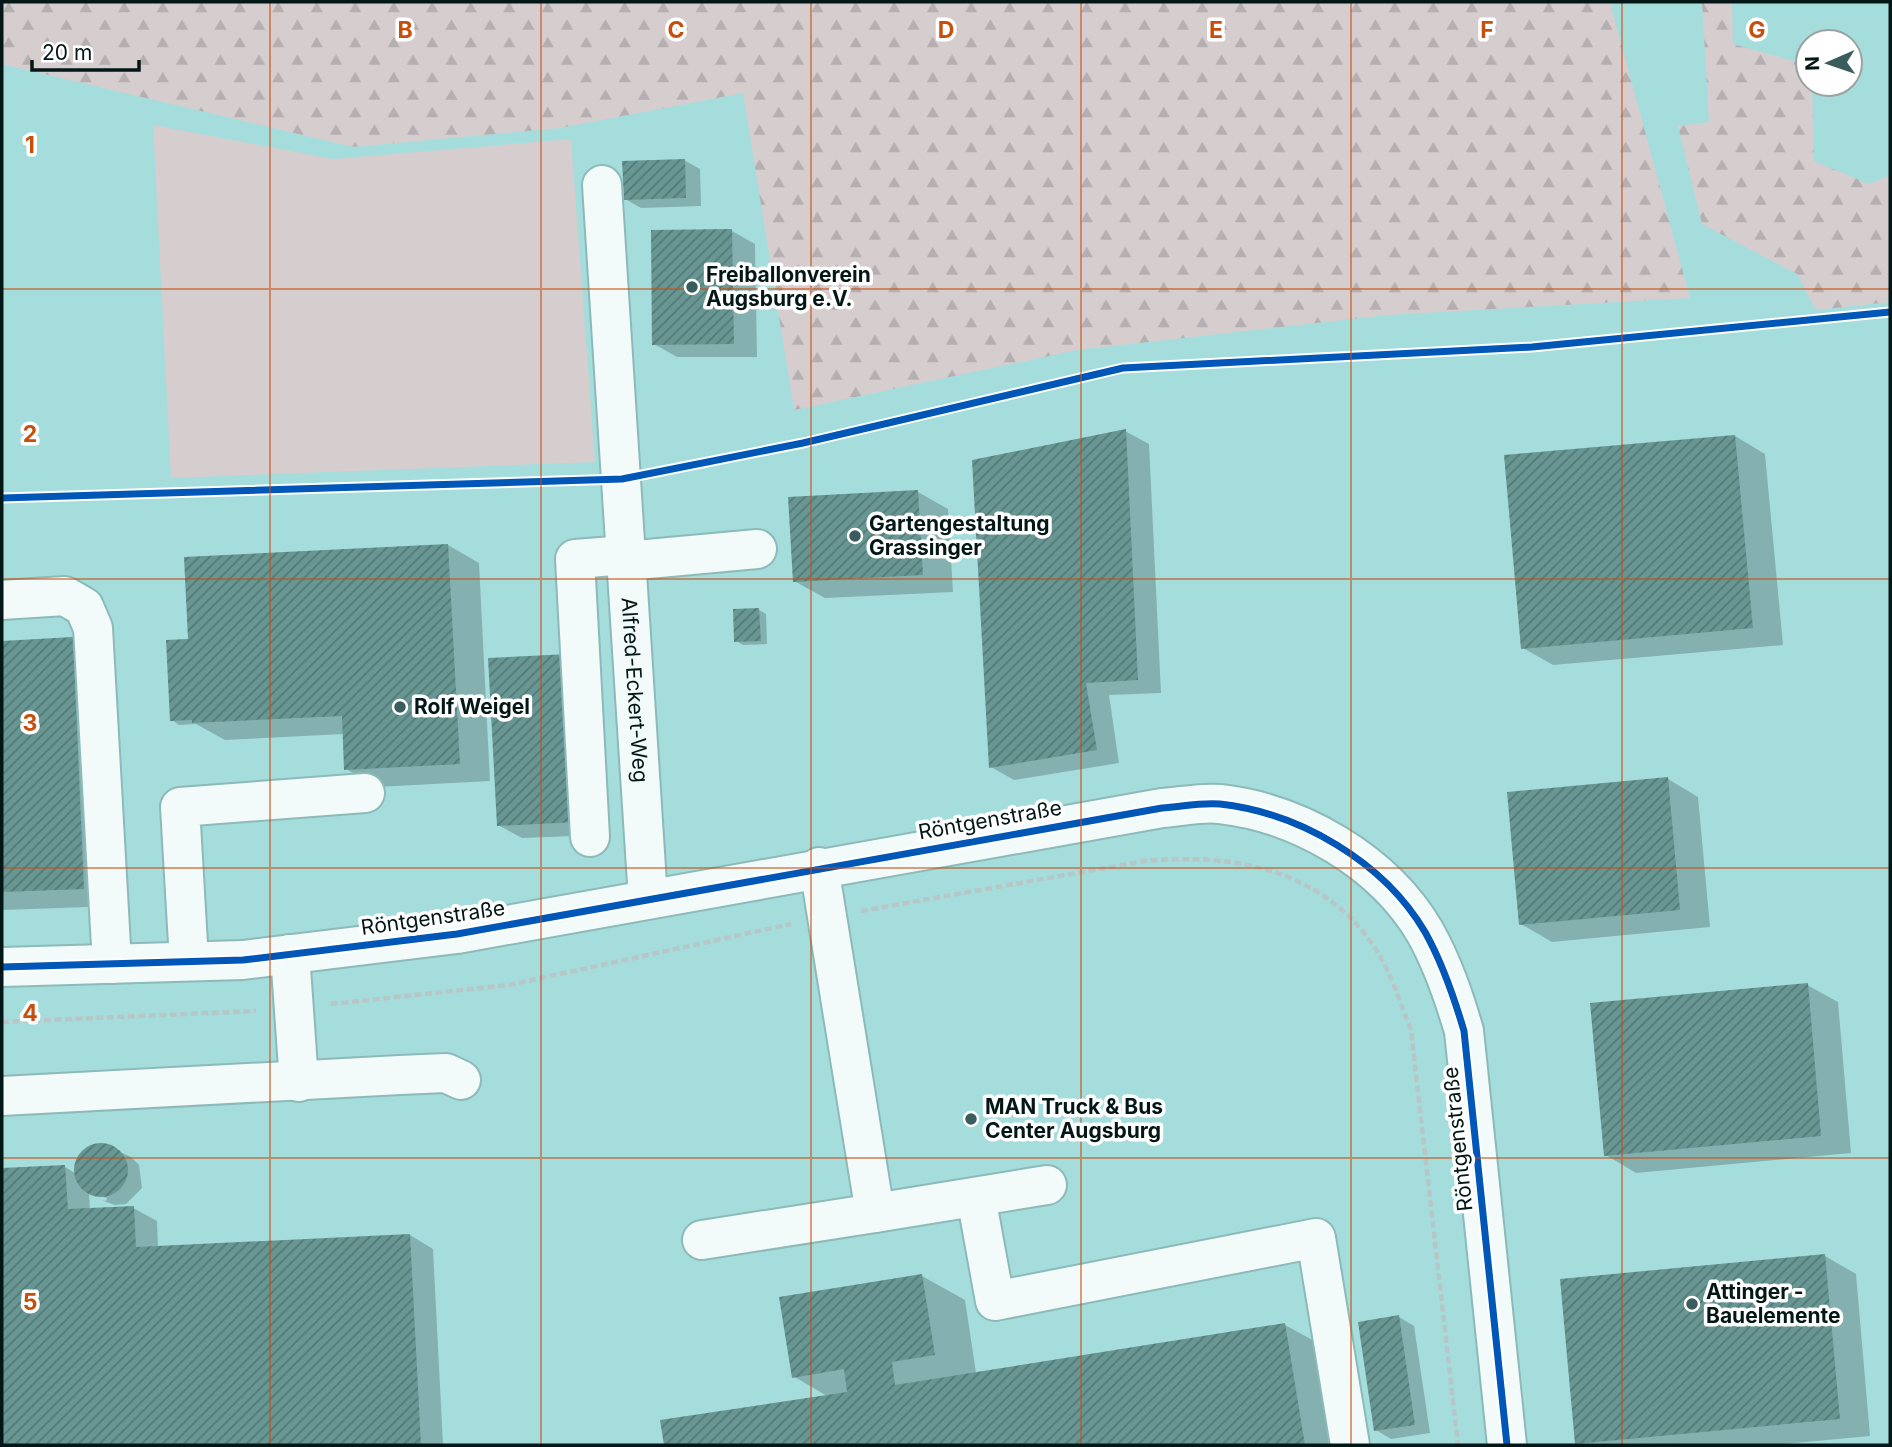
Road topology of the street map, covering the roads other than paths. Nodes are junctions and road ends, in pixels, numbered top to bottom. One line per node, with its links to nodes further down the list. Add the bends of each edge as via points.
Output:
1 (602, 185): 3 (street, Alfred-Eckert-Weg)
2 (757, 549): 3 (street)
3 (626, 558): 5 (street, Alfred-Eckert-Weg); 6 (street, via 575,559)
4 (2, 600): 13 (street, via 65,596 84,607 93,628)
5 (636, 713): 6 (street); 10 (street, Alfred-Eckert-Weg)
6 (583, 717): 8 (street)
7 (365, 793): 12 (street, via 180,807)
8 (590, 837)
9 (819, 867): 10 (street, Röntgenstraße); 20 (street); 23 (street, Röntgenstraße, via 1161,808 1218,804 1288,821 1351,854 1394,891 1424,931 1449,981 1464,1031)
10 (648, 900): 11 (street, Röntgenstraße, via 457,934)
11 (290, 954): 12 (street, Röntgenstraße); 16 (street)
12 (189, 961): 13 (street, Röntgenstraße)
13 (112, 964): 14 (street, Röntgenstraße)
14 (2, 967)
15 (461, 1080): 16 (street, via 446,1073 401,1090)
16 (299, 1082): 17 (street)
17 (2, 1096)
18 (1047, 1185): 19 (street)
19 (976, 1197): 20 (street); 22 (street, via 995,1301 1316,1238)
20 (875, 1213): 21 (street)
21 (702, 1240)
22 (1350, 1445)
23 (1507, 1445)

